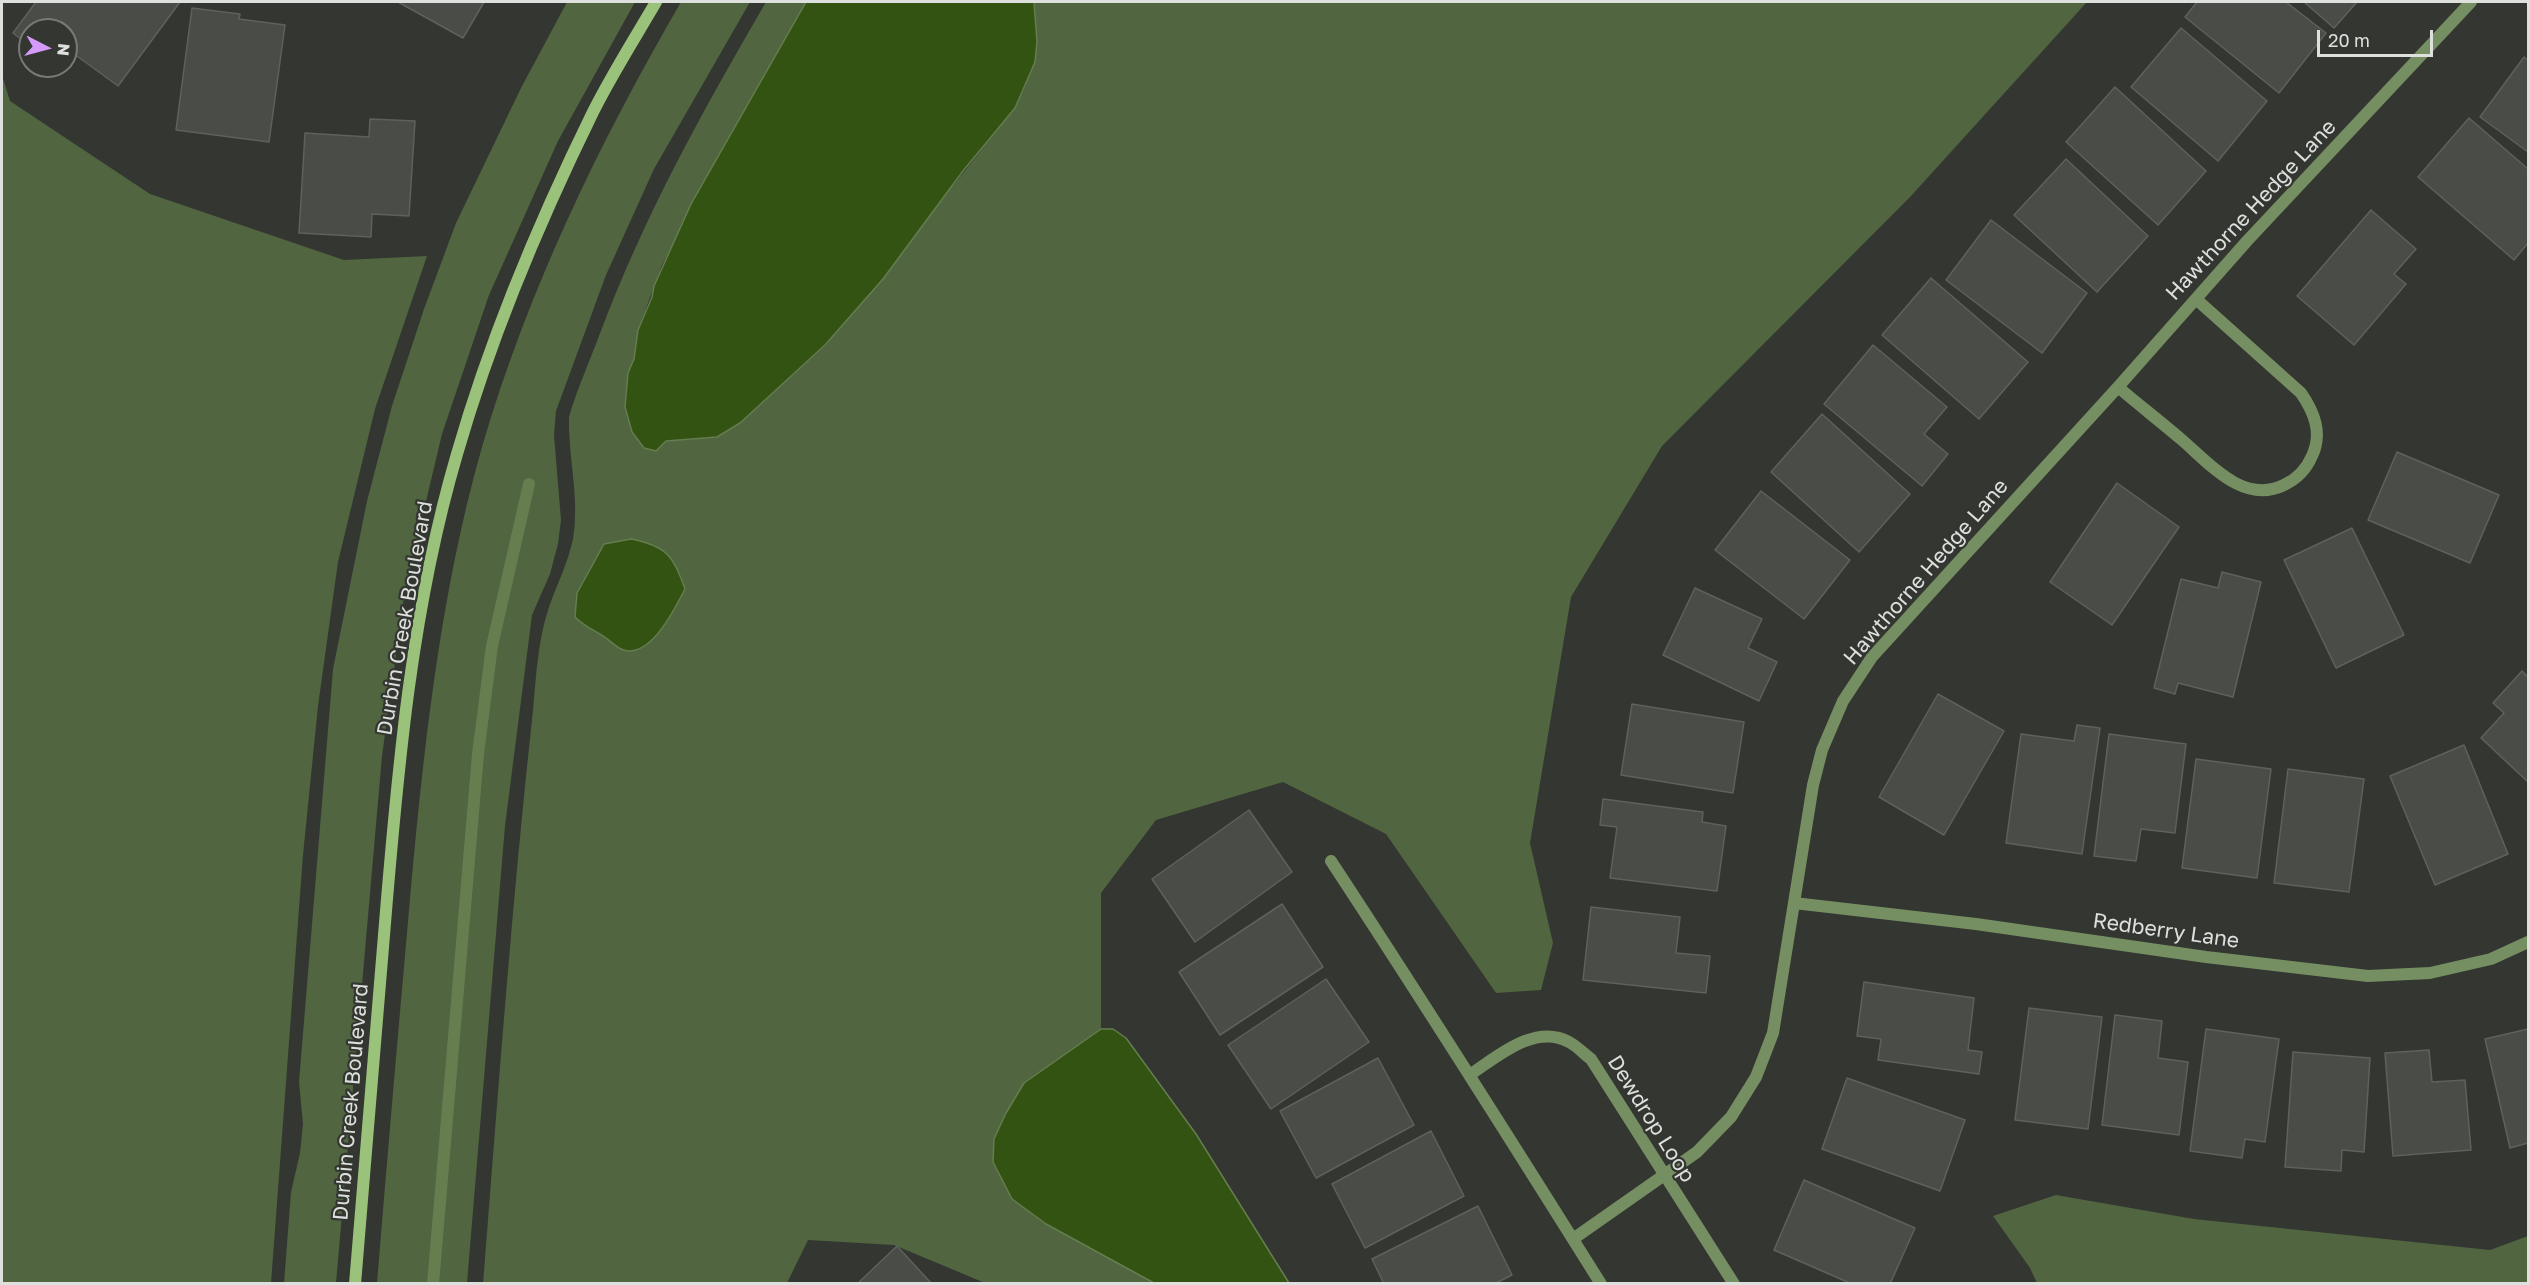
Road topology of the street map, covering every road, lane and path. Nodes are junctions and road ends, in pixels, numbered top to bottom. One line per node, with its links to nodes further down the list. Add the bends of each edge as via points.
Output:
1 (656, 2): 11 (street, Durbin Creek Boulevard, via 595,110 542,222 495,336 456,454 429,566 409,678 396,792)
2 (2471, 2): 3 (street, Hawthorne Hedge Lane)
3 (2196, 299): 4 (street, Hawthorne Hedge Lane); 4 (street, via 2301,393 2317,424 2317,441 2306,468 2293,481 2276,489 2239,486 2211,467)
4 (2118, 387): 6 (street, Hawthorne Hedge Lane, via 1872,657 1843,701 1822,750 1813,785)
5 (1331, 861): 8 (street)
6 (1794, 903): 7 (street, Redberry Lane, via 2368,976 2430,973 2491,959); 9 (street, Hawthorne Hedge Lane, via 1773,1033 1756,1077 1731,1117 1697,1152)
7 (2529, 942)
8 (1471, 1074): 9 (street, Dewdrop Loop, via 1517,1043 1542,1036 1568,1041 1591,1059); 10 (street)
9 (1663, 1175): 10 (street, Hawthorne Hedge Lane); 13 (street, Dewdrop Loop)
10 (1573, 1239): 12 (street)
11 (355, 1284)
12 (1601, 1284)
13 (1734, 1284)

